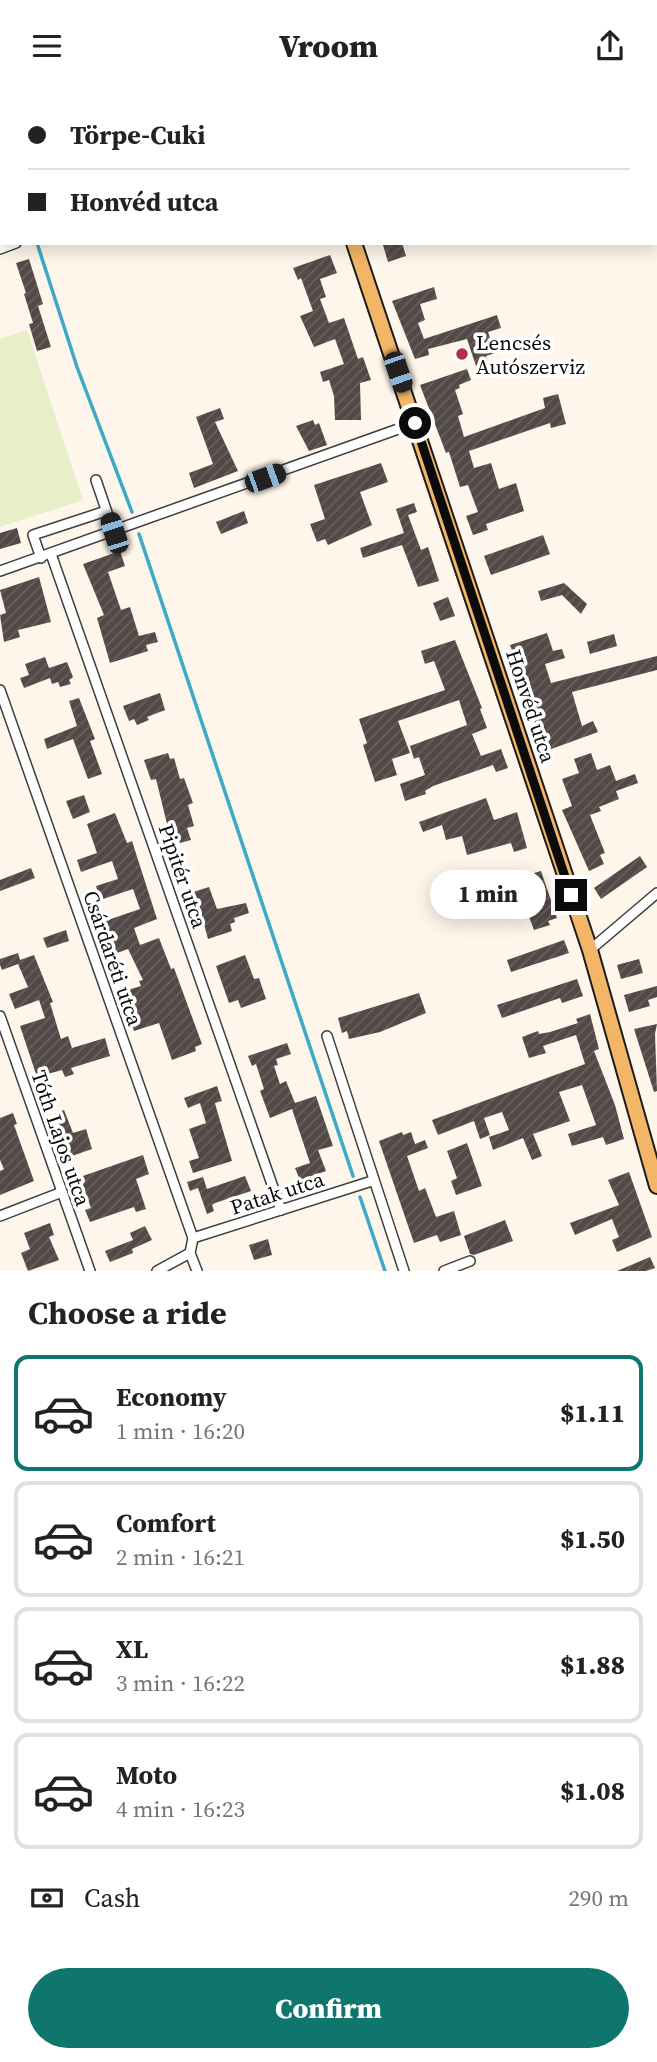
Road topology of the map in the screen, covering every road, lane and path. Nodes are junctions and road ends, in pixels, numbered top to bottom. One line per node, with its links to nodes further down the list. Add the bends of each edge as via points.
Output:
1 (355, 245): 2 (main road, Honvéd utca)
2 (415, 423): 5 (street); 11 (main road, Honvéd utca)
3 (96, 480): 4 (street)
4 (106, 511): 5 (street); 7 (street, via 33,535)
5 (114, 533): 6 (street)
6 (51, 554): 7 (street); 17 (street, Pipitér utca)
7 (41, 558): 8 (street)
8 (0, 571)
9 (0, 691): 19 (street, Csárdaréti utca)
10 (657, 893): 11 (street)
11 (590, 950): 15 (main road, Honvéd utca)
12 (0, 1016): 16 (street, Tóth Lajos utca)
13 (327, 1036): 14 (street)
14 (372, 1181): 17 (street, Patak utca); 25 (street)
15 (657, 1186)
16 (62, 1192): 18 (street); 22 (street, Tóth Lajos utca)
17 (281, 1210): 19 (street, Patak utca)
18 (0, 1216)
19 (193, 1238): 20 (street)
20 (190, 1253): 23 (street); 24 (street)
21 (470, 1261): 26 (street)
22 (90, 1271)
23 (157, 1271)
24 (197, 1271)
25 (404, 1271)
26 (444, 1271)

